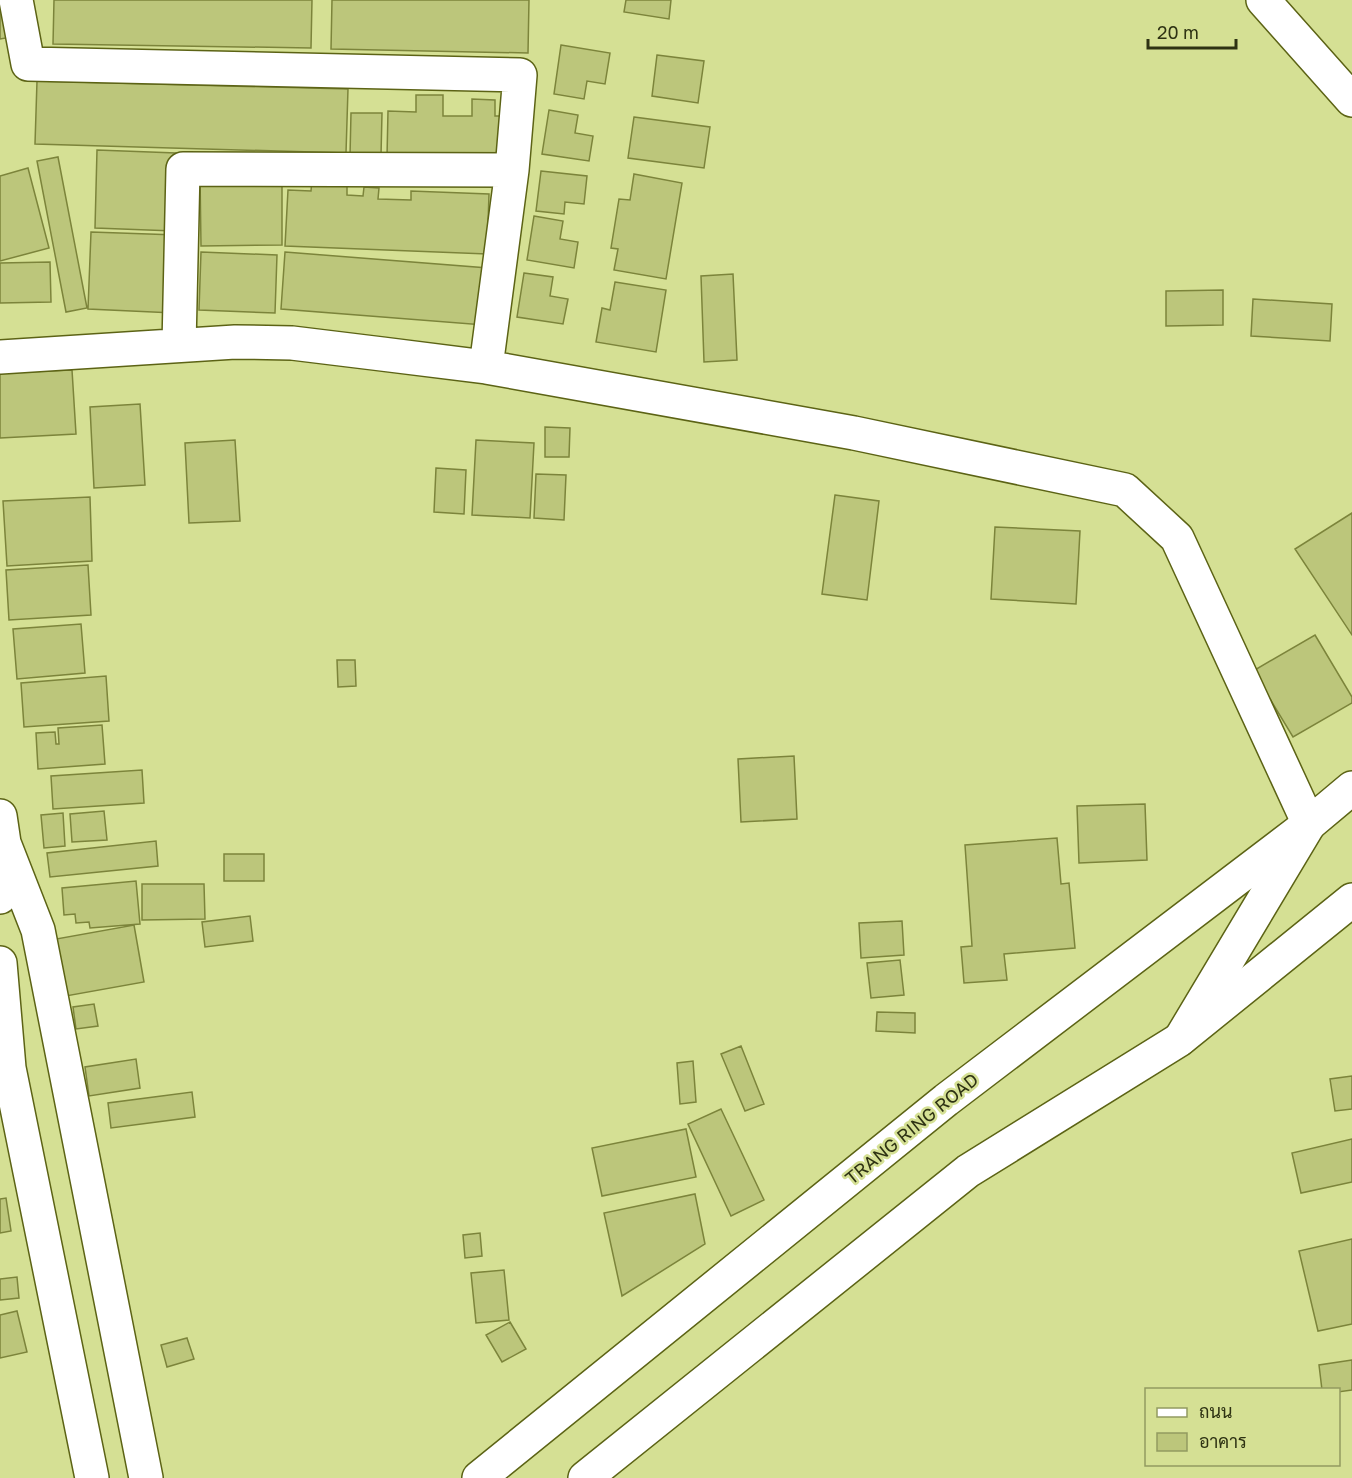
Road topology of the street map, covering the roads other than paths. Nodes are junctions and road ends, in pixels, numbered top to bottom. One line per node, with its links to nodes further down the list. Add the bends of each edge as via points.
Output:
1 (16, 0): 4 (main road, via 28,64 520,75)
2 (1263, 0): 3 (main road)
3 (1352, 100)
4 (512, 170): 5 (main road, via 183,169); 7 (main road)
5 (179, 345): 6 (main road); 7 (main road, via 292,343)
6 (0, 357)
7 (486, 367): 9 (main road, via 854,433 1125,489 1177,538)
8 (1352, 788): 9 (main road, TRANG RING ROAD)
9 (1309, 824): 14 (main road); 17 (main road, TRANG RING ROAD, via 946,1100)
10 (2, 830): 11 (main road); 16 (main road, via 38,930)
11 (0, 897)
12 (1352, 900): 14 (main road)
13 (0, 963): 15 (main road, via 9,1068)
14 (1179, 1040): 18 (main road, via 968,1171)
15 (92, 1478)
16 (146, 1478)
17 (479, 1478)
18 (585, 1478)

